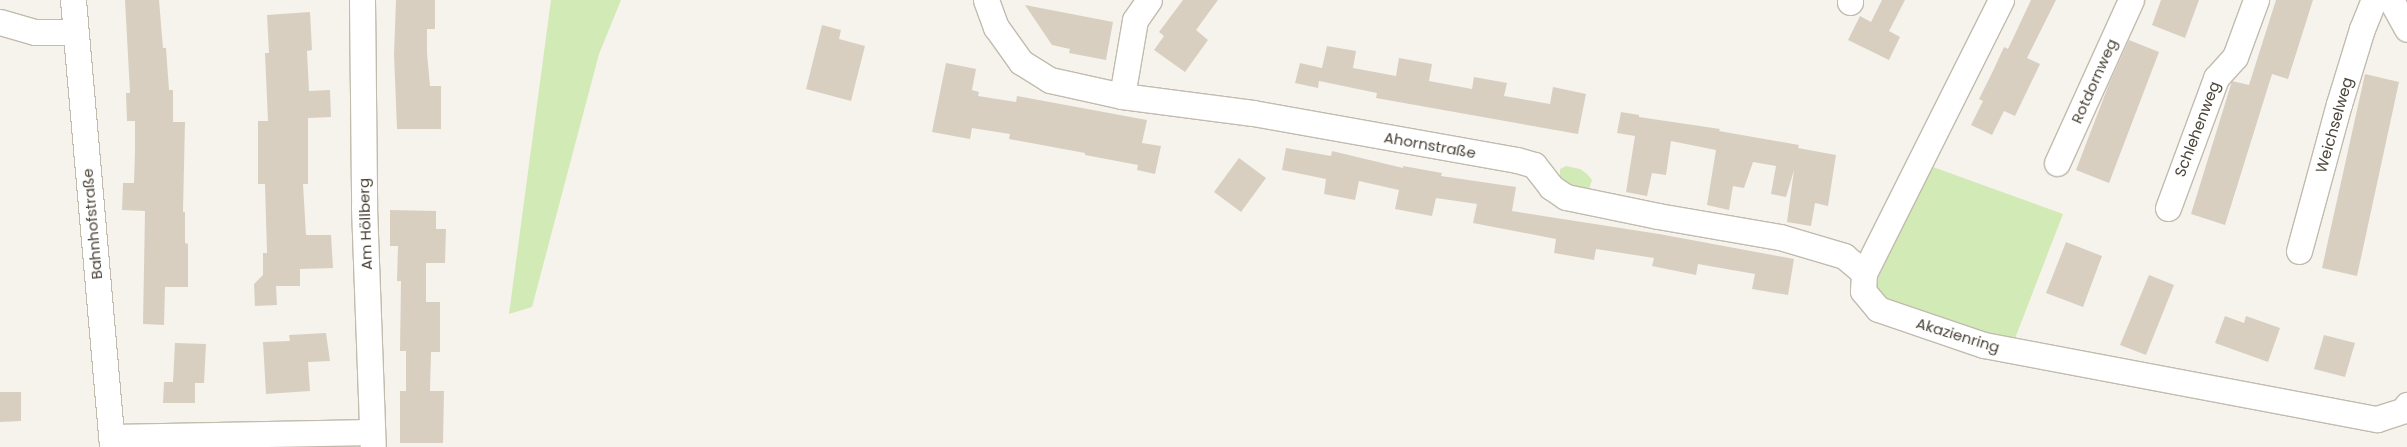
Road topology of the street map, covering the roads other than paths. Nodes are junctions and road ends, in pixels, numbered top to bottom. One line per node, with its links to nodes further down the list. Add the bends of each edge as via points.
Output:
1 (73, 0): 12 (street, Bahnhofstraße)
2 (362, 0): 19 (street, Am Höllberg, via 364,207)
3 (986, 0): 13 (street, Ahornstraße, via 996,27 1021,62 1050,80)
4 (1149, 0): 13 (street, via 1135,20)
5 (2001, 0): 17 (street)
6 (2131, 0): 14 (street, Rotdornweg)
7 (2256, 0): 15 (street, Schlehenweg, via 2235,57 2216,78)
8 (2374, 0): 16 (street, Weichselweg, via 2339,104)
9 (2391, 0): 11 (street)
10 (0, 22): 12 (street, via 35,32)
11 (2407, 29)
12 (75, 32): 20 (street, Bahnhofstraße)
13 (1122, 96): 17 (street, Ahornstraße, via 1253,113 1517,160 1534,165 1551,186 1566,197 1780,237 1844,256)
14 (2057, 163)
15 (2168, 208)
16 (2299, 251)
17 (1864, 273): 18 (street, Akazienring, via 1863,291 1878,309 1984,345 2377,419 2404,410)
18 (2407, 405)
19 (372, 439): 20 (street)
20 (111, 442)

